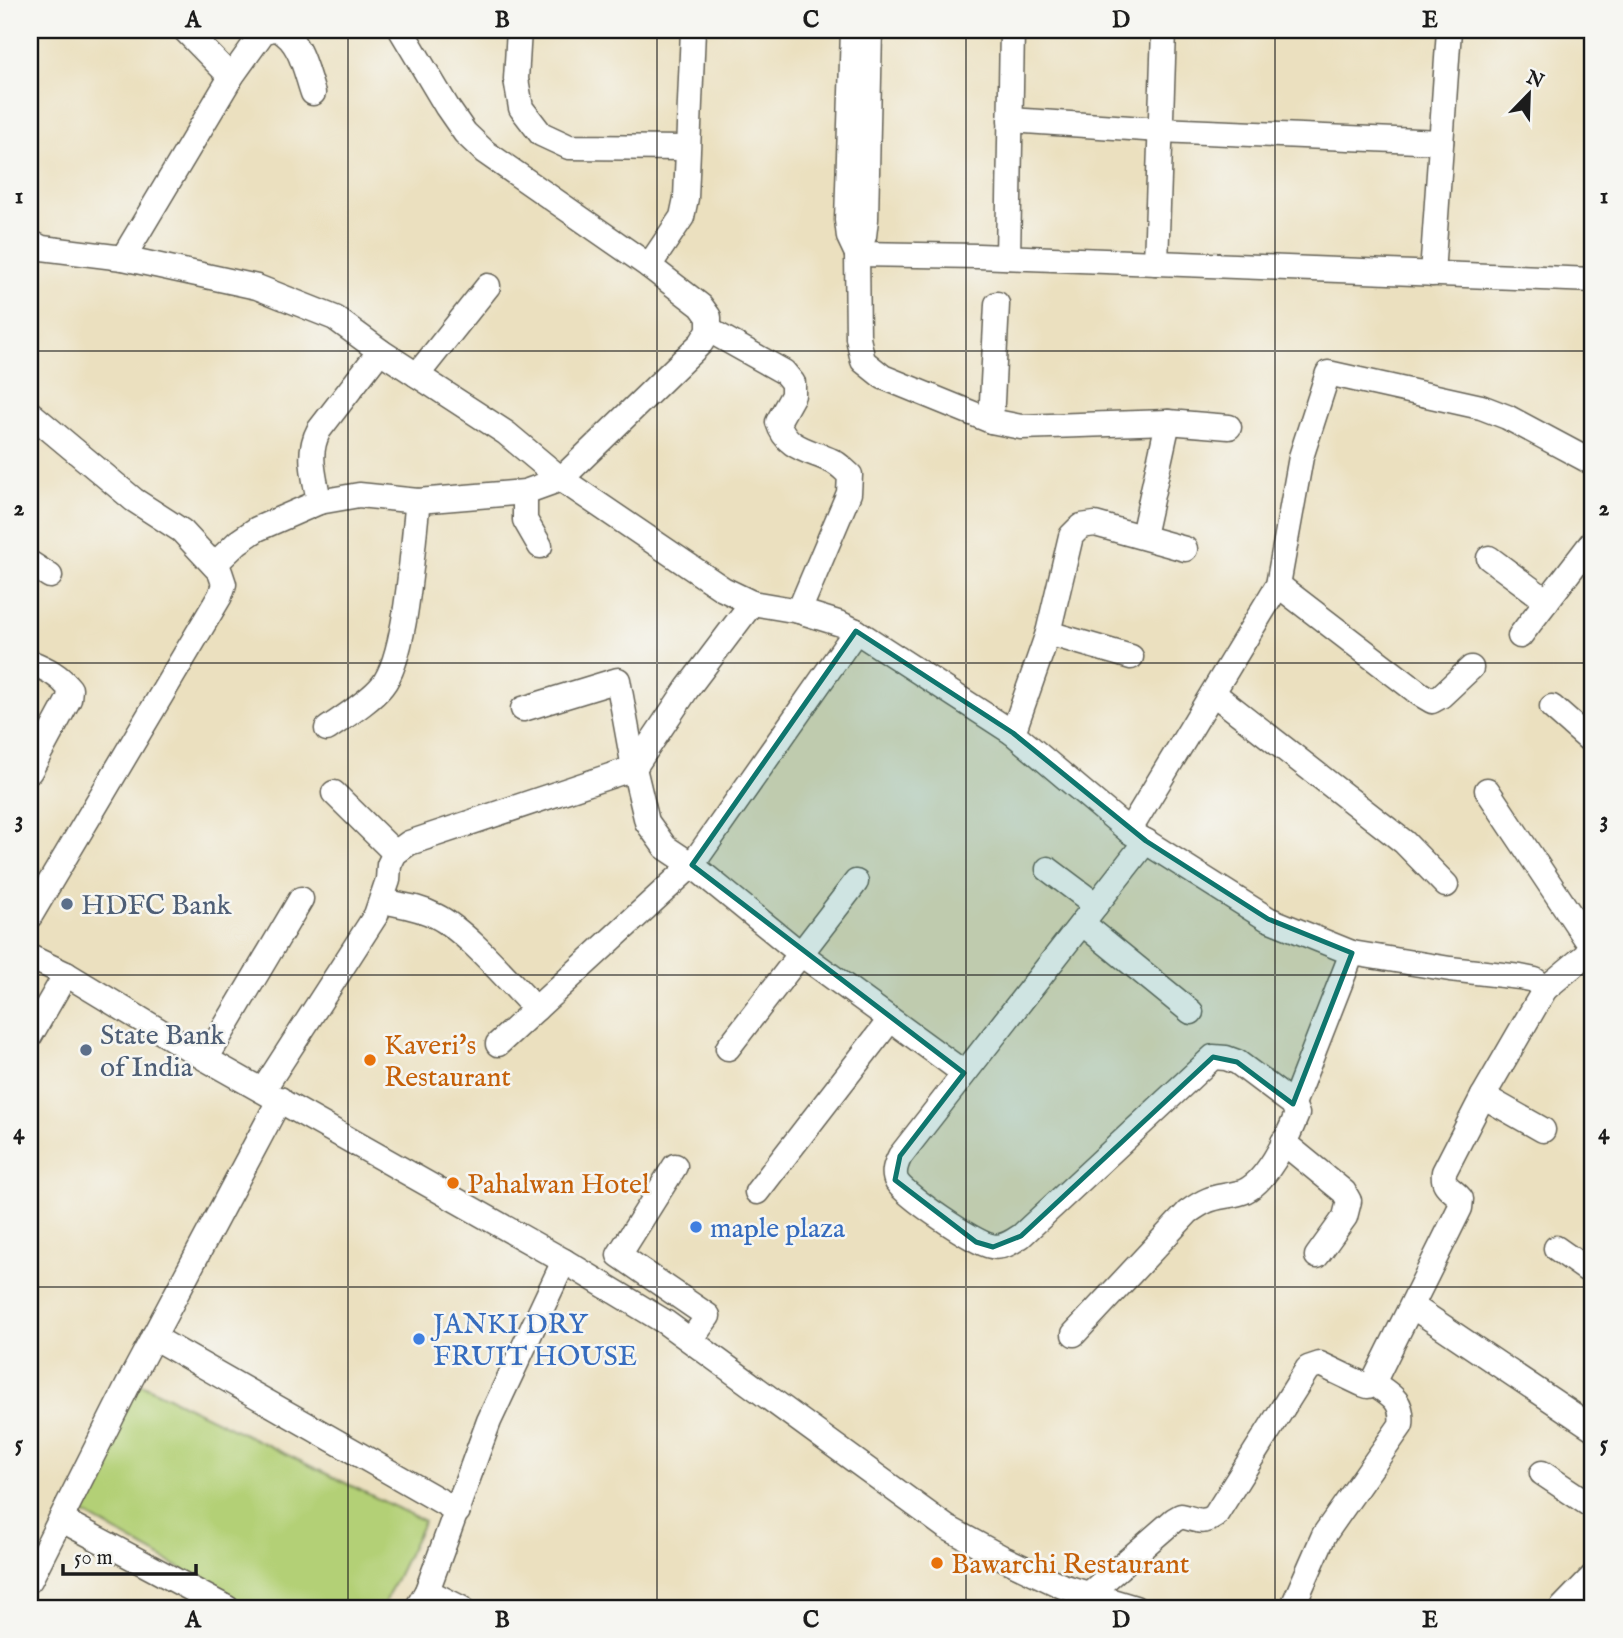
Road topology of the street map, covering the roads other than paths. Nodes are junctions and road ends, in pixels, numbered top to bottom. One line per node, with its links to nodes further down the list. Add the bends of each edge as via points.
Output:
1 (185, 30): 12 (street)
2 (270, 30): 12 (street, via 264,31)
3 (279, 30): 13 (street, via 298,48)
4 (401, 30): 23 (street, via 465,133 485,152)
5 (519, 30): 17 (street, via 516,79 521,108 541,134 569,147)
6 (693, 30): 17 (street)
7 (853, 30): 19 (street, via 847,220)
8 (870, 30): 19 (street, via 866,219)
9 (1012, 30): 14 (street)
10 (1164, 30): 15 (street)
11 (1449, 30): 16 (street)
12 (232, 77): 21 (street)
13 (313, 93)
14 (1010, 120): 15 (street); 20 (street)
15 (1160, 130): 16 (street); 22 (street)
16 (1441, 142): 24 (street)
17 (687, 148): 23 (street, via 682,216)
18 (30, 242): 21 (street, via 42,248)
19 (857, 254): 20 (street); 32 (street, via 858,338 863,360 883,377)
20 (1007, 257): 22 (street)
21 (123, 258): 29 (street, via 257,287 335,318)
22 (1156, 263): 24 (street)
23 (649, 266): 28 (street, via 701,306 709,317)
24 (1432, 274): 25 (street)
25 (1593, 280)
26 (488, 286): 30 (street)
27 (997, 304): 32 (street)
28 (709, 330): 36 (street); 49 (street, via 784,372 793,383 793,395 778,422 782,434 795,446 835,462 850,475 849,493)
29 (380, 351): 30 (street); 39 (street, via 312,443)
30 (417, 375): 36 (street, via 506,433)
31 (30, 413): 45 (street, via 134,500 181,531)
32 (991, 421): 33 (street, via 1021,427)
33 (1168, 422): 34 (street); 40 (street)
34 (1229, 426)
35 (1593, 463): 46 (street, via 1481,407 1328,373 1301,457)
36 (561, 479): 37 (street); 48 (street, via 723,589)
37 (525, 492): 38 (street); 42 (street, via 525,520)
38 (418, 501): 39 (street, via 359,495); 59 (street, via 400,646 392,671 382,687)
39 (319, 502): 45 (street, via 257,529)
40 (1143, 536): 43 (street); 51 (street, via 1095,524 1081,526 1071,536)
41 (1593, 541): 47 (street)
42 (540, 545)
43 (1185, 550)
44 (1489, 558): 47 (street)
45 (214, 565): 75 (street, via 224,584 220,596)
46 (1278, 585): 55 (street, via 1432,701); 56 (street)
47 (1547, 601): 52 (street)
48 (752, 603): 49 (street); 62 (street)
49 (799, 611): 50 (street)
50 (856, 631): 60 (street); 68 (street)
51 (1048, 633): 53 (street); 60 (street)
52 (1520, 636)
53 (1131, 657)
54 (30, 662): 63 (street, via 62,678 70,689)
55 (1471, 668)
56 (1213, 693): 66 (street); 71 (street, via 1404,842)
57 (1552, 707): 61 (street)
58 (523, 709): 62 (street, via 618,680)
59 (327, 729)
60 (1013, 733): 66 (street)
61 (1592, 740)
62 (634, 768): 67 (street, via 408,843); 68 (street, via 654,834)
63 (30, 771)
64 (1487, 790): 76 (street)
65 (334, 793): 67 (street)
66 (1138, 836): 74 (street); 77 (street, via 1268,919)
67 (395, 853): 73 (street)
68 (692, 865): 78 (street); 82 (street)
69 (1048, 869): 74 (street)
70 (856, 882): 78 (street)
71 (1446, 885)
72 (301, 899): 88 (street)
73 (383, 901): 82 (street, via 421,909 457,929); 90 (street)
74 (1089, 914): 83 (street); 89 (street)
75 (30, 916)
76 (1593, 949): 81 (street)
77 (1352, 953): 81 (street, via 1520,977 1535,980); 92 (street)
78 (801, 954): 84 (street); 87 (street)
79 (30, 957): 80 (street)
80 (66, 974): 85 (street); 88 (street)
81 (1545, 989): 91 (street)
82 (536, 1009): 86 (street)
83 (1191, 1012)
84 (890, 1020): 89 (street); 96 (street)
85 (30, 1036)
86 (498, 1044)
87 (728, 1048)
88 (206, 1059): 90 (street)
89 (964, 1073): 92 (street, via 900,1156 895,1180 976,1242 993,1247 1021,1236 1213,1057 1237,1062)
90 (272, 1095): 99 (street); 103 (street)
91 (1483, 1096): 93 (street); 101 (street, via 1444,1172 1443,1181 1461,1199 1460,1208)
92 (1293, 1104): 94 (street, via 1297,1114)
93 (1543, 1130)
94 (1283, 1142): 98 (street, via 1349,1201 1345,1217); 102 (street, via 1255,1185 1241,1193 1206,1199 1188,1212)
95 (676, 1166): 104 (street, via 619,1255 708,1316)
96 (757, 1192)
97 (1556, 1248): 100 (street)
98 (1317, 1256)
99 (565, 1261): 104 (street); 109 (street, via 489,1421)
100 (1593, 1274)
101 (1412, 1306): 105 (street); 106 (street)
102 (1074, 1334)
103 (153, 1337): 109 (street); 110 (street)
104 (691, 1340): 113 (street, via 946,1527 1062,1586)
105 (1373, 1383): 113 (street, via 1362,1384 1320,1364 1308,1368 1215,1516 1200,1522 1181,1516 1174,1520); 119 (street, via 1400,1404 1401,1425 1324,1535)
106 (1593, 1428)
107 (1542, 1473): 108 (street)
108 (1593, 1507)
109 (458, 1511): 114 (street)
110 (62, 1520): 112 (street); 116 (street)
111 (1593, 1576): 115 (street)
112 (30, 1580)
113 (1089, 1594): 118 (street)
114 (422, 1600): 117 (street)
115 (1575, 1605)
116 (227, 1608)
117 (461, 1608)
118 (1135, 1608)
119 (1292, 1608)

